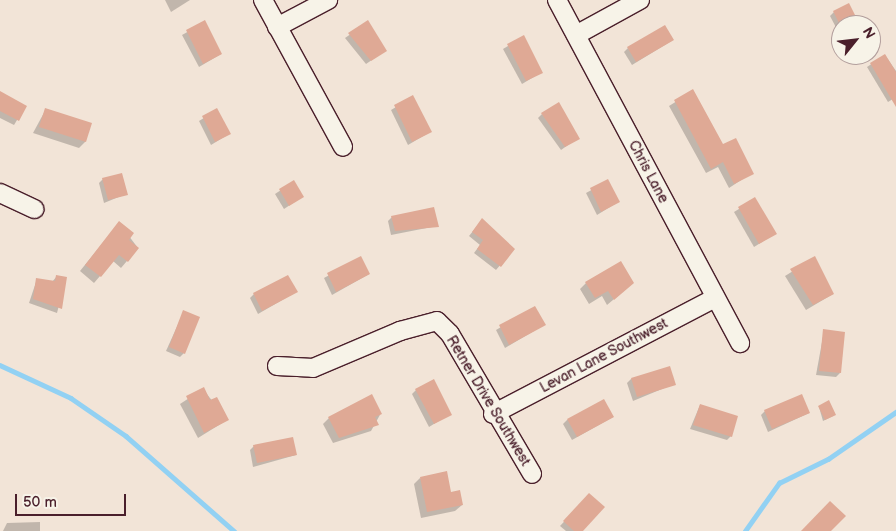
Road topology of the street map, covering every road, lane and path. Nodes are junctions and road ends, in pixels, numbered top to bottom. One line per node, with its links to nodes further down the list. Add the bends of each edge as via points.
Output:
1 (263, 0): 5 (street)
2 (328, 0): 5 (street)
3 (557, 0): 6 (street, Chris Lane)
4 (640, 0): 6 (street)
5 (277, 27): 7 (street)
6 (576, 35): 10 (street, Chris Lane)
7 (343, 147)
8 (0, 194): 9 (street)
9 (34, 209)
10 (715, 298): 11 (street, Chris Lane); 13 (street, Levan Lane Southwest)
11 (740, 343)
12 (277, 366): 13 (street, Retner Drive Southwest, via 313,368 400,331 437,321 450,334)
13 (493, 414): 14 (street, Retner Drive Southwest)
14 (532, 474)

